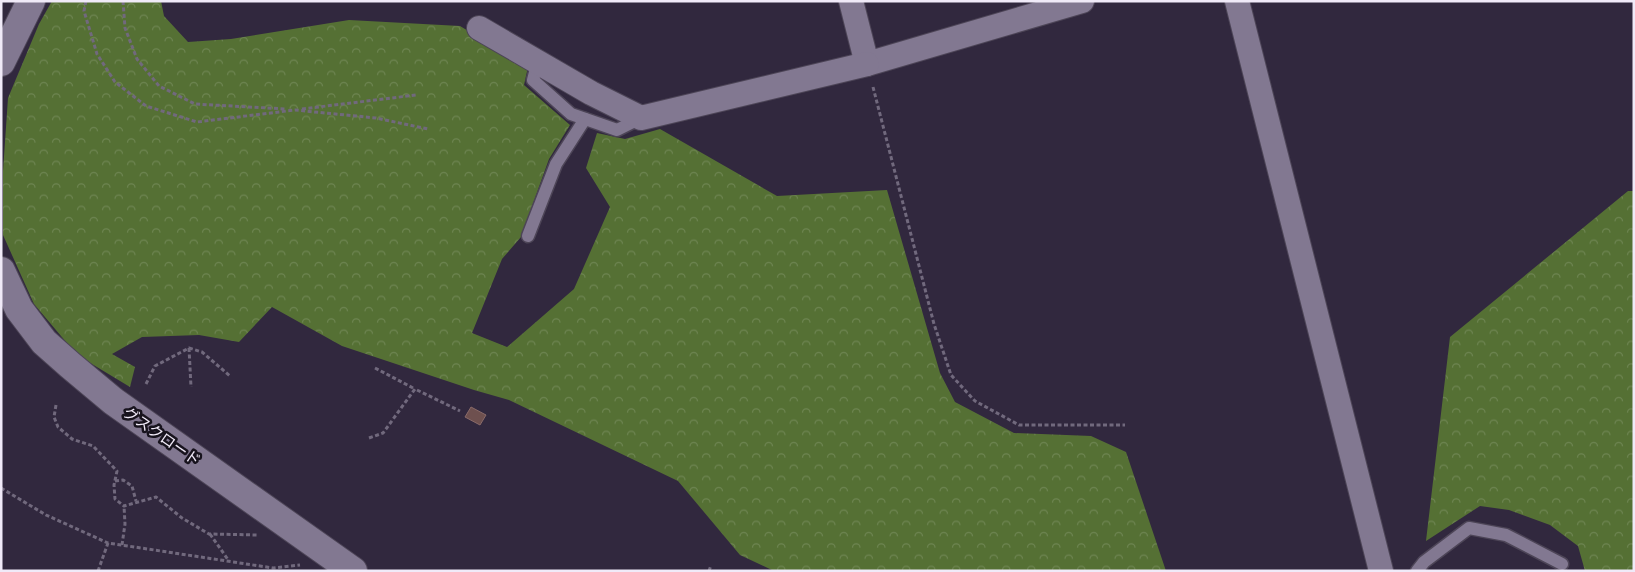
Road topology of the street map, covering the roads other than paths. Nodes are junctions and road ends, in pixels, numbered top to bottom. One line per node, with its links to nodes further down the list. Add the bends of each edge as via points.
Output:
1 (31, 1): 7 (street)
2 (851, 1): 8 (street)
3 (1082, 1): 8 (street)
4 (1238, 1): 15 (street)
5 (478, 28): 6 (street)
6 (538, 61): 9 (street); 10 (lane, via 533,80 572,114)
7 (1, 62)
8 (867, 64): 9 (street)
9 (641, 118): 10 (lane, via 617,130)
10 (585, 119): 11 (lane, via 556,164)
11 (528, 236)
12 (1, 271): 14 (street, グスクロード, via 19,309 44,342 70,365 113,401)
13 (1562, 564): 16 (lane, via 1506,535 1469,528)
14 (345, 566)
15 (1381, 571)
16 (1417, 571)

